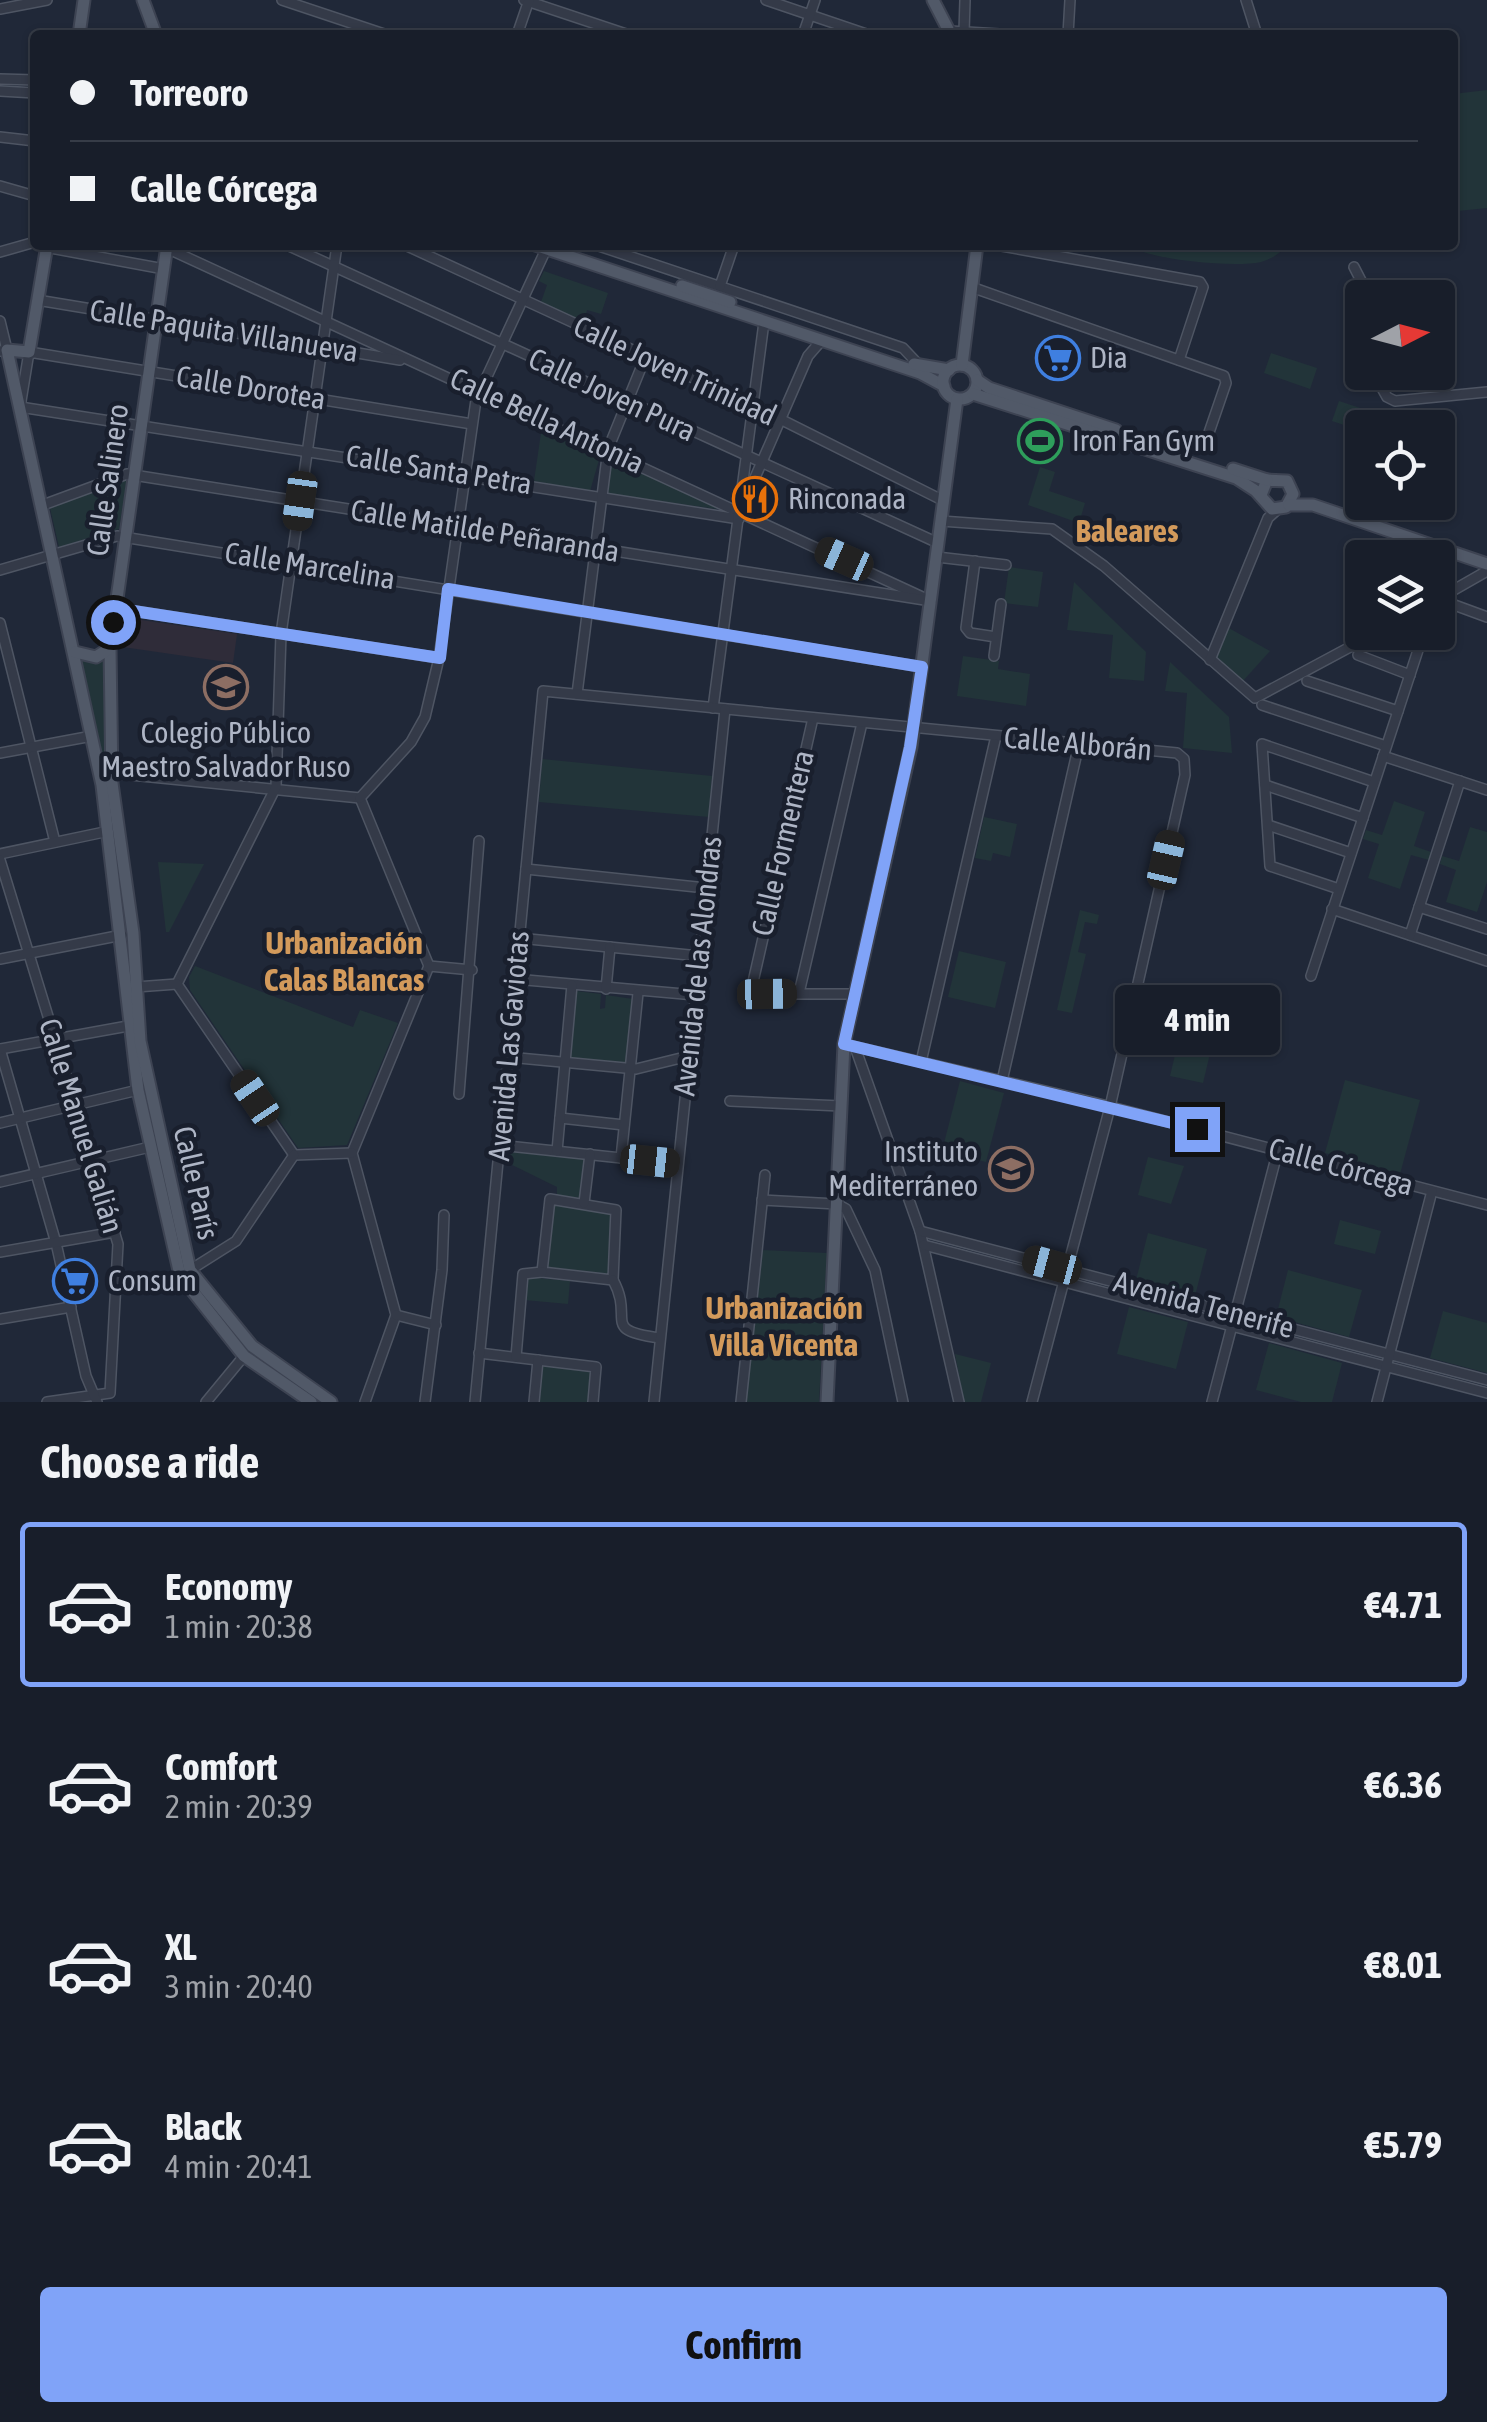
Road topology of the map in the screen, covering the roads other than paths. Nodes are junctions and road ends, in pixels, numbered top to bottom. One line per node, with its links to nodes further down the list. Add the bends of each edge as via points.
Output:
1 (47, 0): 12 (street)
2 (84, 0): 14 (main road)
3 (143, 0): 15 (main road)
4 (282, 0): 16 (street)
5 (527, 0): 17 (street); 18 (street)
6 (766, 0): 13 (street)
7 (815, 0): 13 (street)
8 (932, 0): 21 (main road)
9 (965, 0): 22 (street)
10 (1070, 0): 23 (street)
11 (1246, 0): 24 (street)
12 (0, 9)
13 (810, 14): 19 (street); 20 (street)
14 (80, 30)
15 (154, 30)
16 (372, 30)
17 (518, 30)
18 (614, 30)
19 (805, 30)
20 (856, 30)
21 (953, 30)
22 (956, 30)
23 (1068, 30)
24 (1255, 30)
25 (0, 80): 26 (street)
26 (30, 80)
27 (0, 92): 28 (street)
28 (30, 93)
29 (0, 137): 30 (street)
30 (30, 140)
31 (0, 186): 32 (street)
32 (30, 195)
33 (30, 247): 48 (street)
34 (43, 250): 55 (main road)
35 (68, 250): 51 (street)
36 (165, 250): 51 (main road, Calle Salinero)
37 (173, 250): 59 (street, Calle Bella Antonia)
38 (298, 250): 49 (street, Calle Joven Pura)
39 (336, 250): 49 (street)
40 (415, 250): 56 (street, Calle Joven Trinidad)
41 (545, 250): 56 (street)
42 (558, 250): 60 (main road)
43 (559, 250): 70 (main road)
44 (611, 250): 53 (street)
45 (732, 250): 53 (street)
46 (977, 250): 54 (main road)
47 (1055, 251): 67 (street, via 1202,282)
48 (0, 252)
49 (334, 267): 59 (street); 62 (street, Calle Joven Pura)
50 (1354, 267): 52 (street)
51 (164, 269): 57 (main road, Calle Salinero)
52 (1361, 280)
53 (720, 286): 70 (street, via 903,348)
54 (974, 288): 67 (street); 69 (main road)
55 (38, 300): 57 (street, Calle Paquita Villanueva); 65 (main road)
56 (523, 302): 62 (street); 66 (street, Calle Joven Trinidad)
57 (156, 320): 63 (street, Calle Paquita Villanueva); 72 (main road, Calle Salinero)
58 (0, 321): 64 (street)
59 (326, 322): 63 (street); 68 (street, Calle Bella Antonia)
60 (764, 322): 61 (main road); 83 (street)
61 (821, 340): 74 (main road); 84 (street)
62 (502, 344): 75 (street); 81 (street, Calle Joven Pura)
63 (322, 346): 68 (street, Calle Paquita Villanueva); 79 (street)
64 (4, 350): 65 (main road); 82 (main road)
65 (29, 352): 72 (street, Calle Dorotea); 82 (street)
66 (645, 358): 81 (street); 83 (street, Calle Joven Trinidad)
67 (1178, 360): 87 (street, via 1226,380)
68 (412, 362): 75 (street, Calle Bella Antonia)
69 (962, 365): 71 (main road); 73 (main road)
70 (919, 366): 71 (main road)
71 (949, 370): 74 (main road)
72 (149, 372): 79 (street, Calle Dorotea); 85 (main road, Calle Salinero)
73 (978, 380): 78 (main road); 94 (main road)
74 (944, 386): 80 (main road)
75 (480, 390): 86 (street); 89 (street, Calle Bella Antonia)
76 (1386, 390): 77 (street, via 1394,400)
77 (1487, 392)
78 (974, 394): 80 (main road); 100 (main road, via 1236,478)
79 (315, 399): 86 (street, Calle Dorotea); 88 (street)
80 (957, 399): 98 (main road)
81 (628, 402): 89 (street); 90 (street, Calle Joven Pura)
82 (20, 406): 85 (street, Calle Santa Petra); 99 (main road)
83 (754, 406): 84 (street, Calle Joven Trinidad); 90 (street)
84 (782, 420): 91 (street); 98 (street, Calle Joven Trinidad)
85 (142, 423): 88 (street, Calle Santa Petra); 93 (main road, Calle Salinero)
86 (472, 424): 92 (street)
87 (1204, 447)
88 (308, 449): 92 (street, Calle Santa Petra); 97 (street)
89 (608, 450): 96 (street); 101 (street, Calle Bella Antonia)
90 (747, 457): 91 (street, Calle Joven Pura); 101 (street)
91 (762, 464): 101 (street); 106 (street, Calle Joven Pura)
92 (465, 474): 96 (street, Calle Santa Petra); 103 (street)
93 (134, 475): 97 (street, Calle Matilde Peñaranda); 99 (street, Calle Matilde Peñaranda); 104 (main road, Calle Salinero)
94 (1267, 480): 95 (main road, via 1283,478); 100 (main road)
95 (1293, 490): 100 (main road); 110 (main road)
96 (602, 496): 101 (street, Calle Santa Petra); 105 (street)
97 (300, 501): 103 (street, Calle Matilde Peñaranda); 109 (street)
98 (944, 501): 102 (main road)
99 (43, 505): 107 (main road)
100 (1272, 507): 110 (main road, via 1313,505); 126 (street)
101 (740, 514): 113 (street); 116 (street, Calle Bella Antonia)
102 (942, 521): 106 (main road); 128 (street, via 1052,528)
103 (457, 526): 105 (street, Calle Matilde Peñaranda); 115 (street)
104 (125, 537): 107 (street, Calle Marcelina); 109 (street, Calle Marcelina); 119 (main road, Calle Salinero)
105 (596, 549): 113 (street, Calle Matilde Peñaranda); 120 (street)
106 (938, 550): 108 (street, Calle Joven Pura); 116 (main road)
107 (54, 554): 112 (street, Calle Marcelina); 131 (main road)
108 (974, 561): 111 (street, Calle Joven Pura); 125 (street, via 966,630)
109 (292, 563): 115 (street, Calle Marcelina); 123 (street)
110 (1487, 563): 114 (street)
111 (1006, 564)
112 (0, 570)
113 (732, 571): 116 (street, Calle Matilde Peñaranda); 124 (street)
114 (1455, 587)
115 (448, 589): 120 (street, Calle Marcelina); 134 (street)
116 (931, 602): 136 (main road)
117 (1001, 604): 125 (street)
118 (1455, 605): 121 (street)
119 (114, 608): 123 (street); 127 (main road, Calle Salinero)
120 (587, 611): 124 (street, Calle Marcelina); 140 (street)
121 (1487, 617)
122 (0, 623): 151 (street)
123 (281, 634): 134 (street); 159 (street)
124 (723, 635): 136 (street, Calle Marcelina); 142 (street)
125 (996, 637): 133 (street)
126 (1216, 639): 128 (street); 135 (street)
127 (110, 648): 131 (main road, via 90,658); 154 (main road, Calle Salinero)
128 (1195, 648): 135 (street)
129 (1346, 650): 135 (street, via 1259,699)
130 (1418, 650): 137 (street)
131 (75, 652): 148 (main road)
132 (1358, 655): 137 (street)
133 (994, 656)
134 (440, 658): 160 (street, via 419,731)
135 (1210, 660)
136 (922, 667): 147 (main road)
137 (1410, 675): 144 (street)
138 (1307, 681): 144 (street)
139 (543, 690): 140 (street, Calle Alborán); 168 (street, Avenida Las Gaviotas)
140 (577, 694): 142 (street, Calle Alborán)
141 (1262, 705): 152 (street)
142 (713, 708): 143 (street, Calle Alborán)
143 (725, 709): 145 (street, Calle Alborán); 169 (street, Avenida de las Alondras)
144 (1398, 711): 152 (street)
145 (812, 718): 146 (street, Calle Alborán); 191 (street, Calle Formentera, via 752,978 763,993)
146 (862, 723): 147 (street, Calle Alborán); 191 (street)
147 (914, 728): 149 (street, Calle Alborán); 192 (main road)
148 (92, 736): 151 (street); 154 (main road)
149 (996, 736): 150 (street, Calle Alborán); 201 (street)
150 (1078, 744): 203 (street); 209 (street, Calle Alborán, via 1184,759)
151 (32, 747): 153 (street); 165 (street)
152 (1384, 751): 155 (street); 156 (street)
153 (0, 753)
154 (108, 780): 159 (street); 163 (main road, Calle París); 174 (main road, Calle París)
155 (1460, 781): 158 (street); 171 (street)
156 (1374, 782): 157 (street, via 1262,744); 161 (street)
157 (1265, 785): 161 (street); 162 (street)
158 (1487, 790)
159 (275, 791): 160 (street); 186 (street)
160 (360, 798): 182 (street)
161 (1363, 818): 166 (street)
162 (1268, 825): 166 (street); 170 (street, via 1270,866)
163 (109, 830): 165 (street); 174 (main road, Calle París)
164 (479, 841): 183 (street)
165 (55, 842): 167 (street)
166 (1351, 854): 170 (street)
167 (0, 857): 178 (street, Calle Manuel Galián)
168 (526, 870): 169 (street); 176 (street, Avenida Las Gaviotas)
169 (706, 888): 179 (street, Avenida de las Alondras)
170 (1339, 889): 172 (street)
171 (1419, 907): 173 (street); 175 (street)
172 (1332, 910): 175 (street); 184 (street)
173 (1487, 929)
174 (126, 934): 178 (street); 188 (main road, Calle París); 194 (main road, Calle París)
175 (1410, 935): 181 (street)
176 (519, 938): 177 (street); 185 (street, Avenida Las Gaviotas)
177 (610, 948): 179 (street); 189 (street)
178 (28, 953): 180 (street); 195 (street, Calle Manuel Galián)
179 (700, 956): 193 (street, Avenida de las Alondras)
180 (0, 958)
181 (1486, 959)
182 (430, 966): 183 (street); 218 (street)
183 (472, 970): 205 (street)
184 (1310, 976)
185 (516, 979): 187 (street); 198 (street, Avenida Las Gaviotas)
186 (178, 984): 188 (street); 220 (street)
187 (572, 985): 189 (street); 200 (street)
188 (136, 987): 204 (main road, Calle París)
189 (606, 989): 190 (street)
190 (638, 993): 193 (street); 202 (street)
191 (799, 993): 192 (street, Calle Formentera)
192 (853, 994): 196 (main road)
193 (695, 995): 199 (street, Avenida de las Alondras)
194 (128, 1026): 195 (street); 204 (main road, Calle París)
195 (53, 1039): 197 (street); 207 (street, Calle Manuel Galián)
196 (850, 1045): 201 (street, Calle Córcega); 208 (main road); 233 (street)
197 (0, 1049): 210 (street)
198 (508, 1056): 200 (street); 214 (street, Avenida Las Gaviotas)
199 (689, 1056): 202 (street); 223 (street, Avenida de las Alondras)
200 (565, 1062): 202 (street); 211 (street)
201 (921, 1062): 203 (street, Calle Córcega)
202 (630, 1068): 213 (street)
203 (1002, 1081): 209 (street, Calle Córcega)
204 (142, 1089): 207 (street); 215 (main road, Calle París); 240 (main road, Calle París)
205 (459, 1094)
206 (730, 1101): 208 (street)
207 (74, 1105): 210 (street); 222 (street, Calle Manuel Galián)
208 (841, 1106): 230 (main road)
209 (1110, 1106): 216 (street, Calle Córcega); 238 (street, Calle Alborán)
210 (20, 1118): 212 (street); 224 (street)
211 (560, 1118): 213 (street); 217 (street)
212 (0, 1123)
213 (624, 1125): 221 (street)
214 (500, 1145): 217 (street); 251 (street, Avenida Las Gaviotas)
215 (150, 1147): 222 (street); 240 (main road, Calle París)
216 (1278, 1150): 227 (street, Calle Córcega); 244 (street)
217 (557, 1151): 219 (street)
218 (352, 1153): 220 (street); 245 (street)
219 (590, 1154): 221 (street); 229 (street)
220 (294, 1155): 240 (street, via 236,1241)
221 (621, 1158): 223 (street)
222 (92, 1160): 224 (street); 234 (street, Calle Manuel Galián)
223 (678, 1164): 249 (street, Avenida de las Alondras)
224 (37, 1173): 226 (street); 235 (street)
225 (764, 1175): 228 (street)
226 (0, 1182)
227 (1432, 1191): 231 (street, Calle Córcega); 252 (street)
228 (762, 1200): 230 (street); 269 (street)
229 (584, 1203): 239 (street, via 551,1194); 241 (street, via 616,1212)
230 (838, 1204): 270 (main road); 271 (street, via 873,1264)
231 (1487, 1206)
232 (444, 1215): 247 (street)
233 (920, 1230): 236 (street); 238 (street, Avenida Tenerife)
234 (115, 1232): 235 (street); 258 (street, Calle Manuel Galián, via 111,1390)
235 (56, 1243): 237 (street); 243 (street)
236 (924, 1245): 242 (street, Avenida Tenerife); 272 (street)
237 (0, 1252)
238 (1067, 1269): 242 (street, Calle Alborán); 244 (street, Avenida Tenerife)
239 (542, 1272): 241 (street); 253 (street, via 523,1274)
240 (185, 1273): 250 (main road, Calle París)
241 (613, 1280): 249 (street, via 622,1328)
242 (1064, 1282): 248 (street, Avenida Tenerife); 273 (street, Calle Alborán)
243 (71, 1306): 246 (street); 258 (street)
244 (1235, 1313): 248 (street); 252 (street, Avenida Tenerife)
245 (396, 1316): 247 (street); 263 (street)
246 (0, 1319)
247 (436, 1325): 264 (street)
248 (1232, 1326): 255 (street, Avenida Tenerife); 274 (street)
249 (660, 1338): 268 (street, Avenida de las Alondras)
250 (248, 1351): 260 (street); 261 (main road, Calle París); 262 (main road, Calle París)
251 (480, 1353): 253 (street); 265 (street, Avenida Las Gaviotas)
252 (1390, 1354): 255 (street); 256 (street, Avenida Tenerife)
253 (516, 1357): 254 (street)
254 (538, 1360): 266 (street); 267 (street, via 596,1367)
255 (1386, 1366): 257 (street, Avenida Tenerife); 275 (street)
256 (1487, 1380)
257 (1487, 1393)
258 (101, 1399): 259 (street)
259 (48, 1402)
260 (206, 1402)
261 (311, 1402)
262 (332, 1402)
263 (365, 1402)
264 (425, 1402)
265 (475, 1402)
266 (534, 1402)
267 (593, 1402)
268 (654, 1402)
269 (741, 1402)
270 (827, 1402)
271 (902, 1402)
272 (958, 1402)
273 (1032, 1402)
274 (1212, 1402)
275 (1377, 1402)

